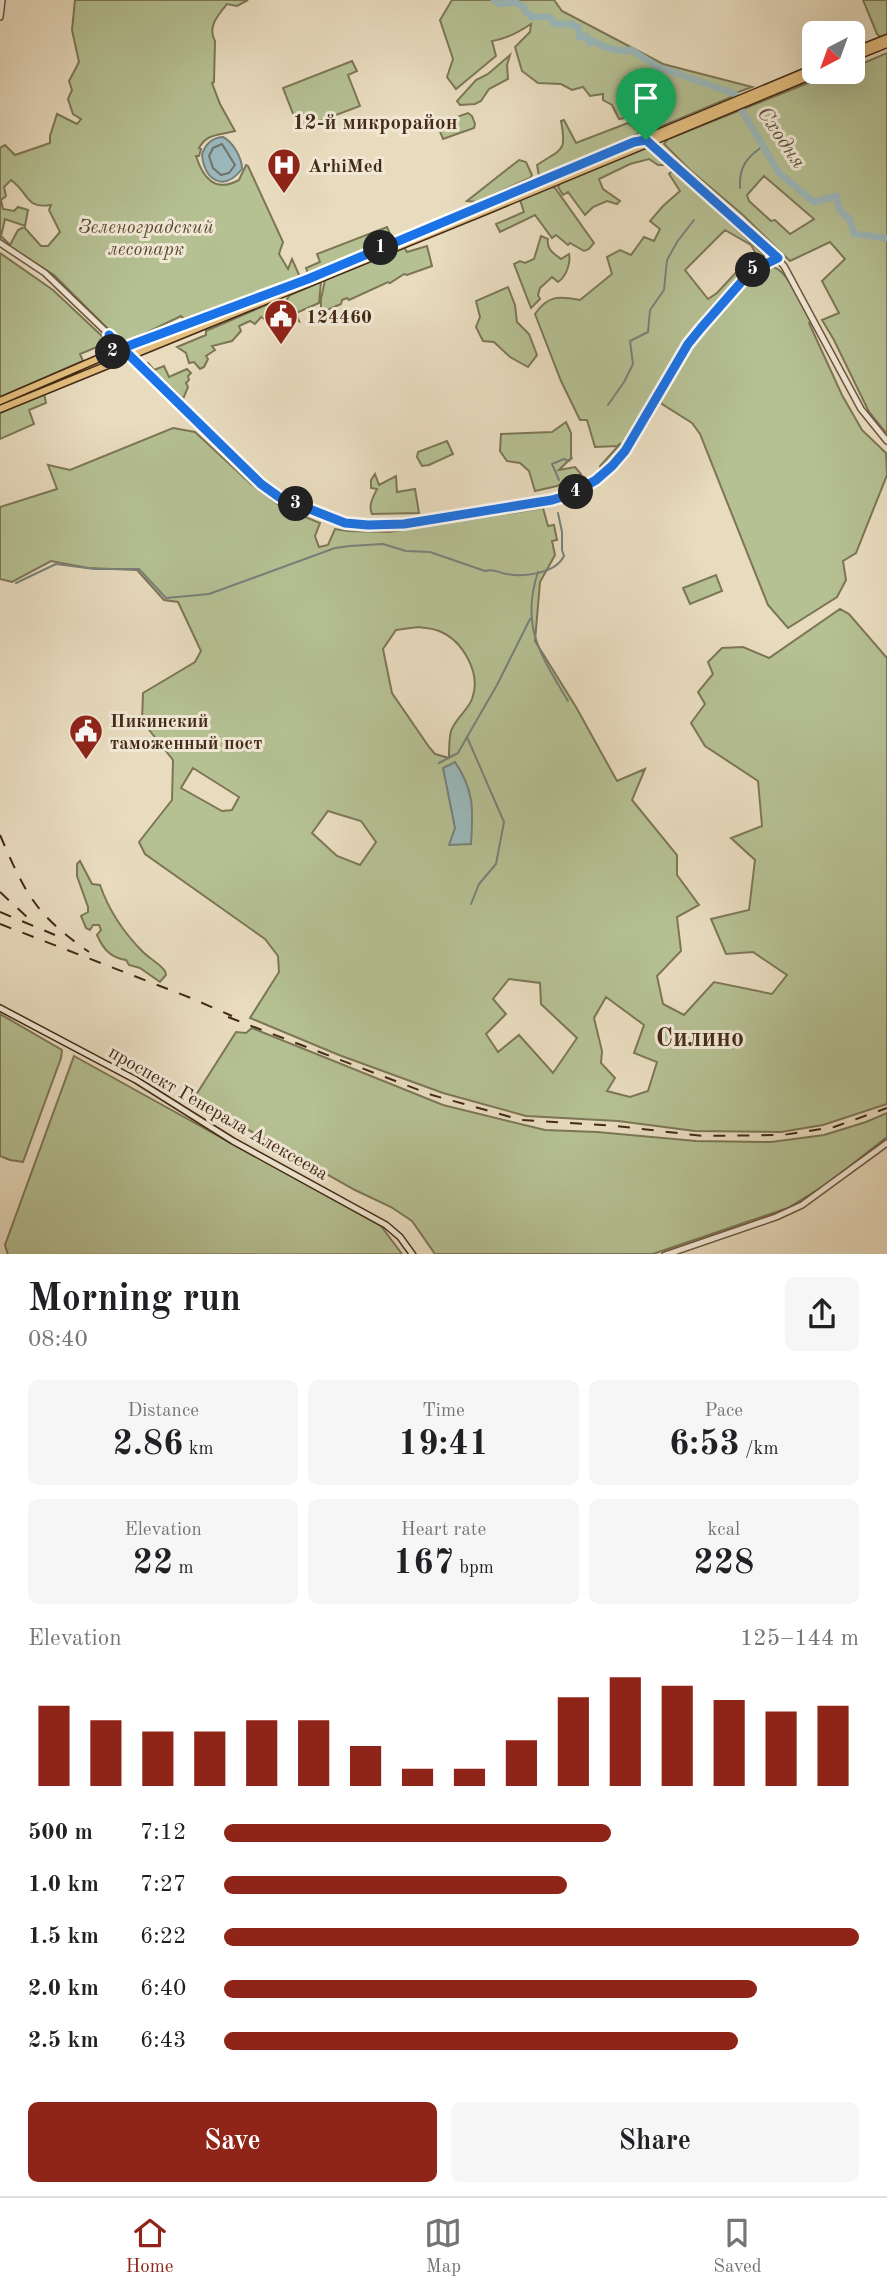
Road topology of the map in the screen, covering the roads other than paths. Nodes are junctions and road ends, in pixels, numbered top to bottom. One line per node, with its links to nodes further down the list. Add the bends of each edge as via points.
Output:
1 (2, 0): 2 (street)
2 (0, 17)
3 (887, 41): 4 (main road); 5 (main road)
4 (865, 48)
5 (865, 52)
6 (802, 73): 9 (main road)
7 (802, 79): 8 (main road)
8 (665, 136): 9 (main road); 11 (street)
9 (649, 138): 10 (main road); 11 (street)
10 (639, 144): 11 (street); 15 (main road, via 308,279); 17 (main road)
11 (657, 149): 13 (street)
12 (0, 243): 14 (street, via 45,273)
13 (778, 258): 17 (street, via 751,271 701,328 625,451 596,480 552,500 404,524 345,523 279,497); 20 (street, via 861,409)
14 (109, 335): 15 (street); 16 (street, via 111,344)
15 (122, 348): 16 (main road); 17 (main road)
16 (104, 356): 18 (main road)
17 (130, 356): 19 (main road)
18 (0, 401)
19 (0, 409)
20 (887, 441)
21 (0, 1008): 23 (street, проспект Генерала Алексеева, via 136,1080 233,1141 386,1225)
22 (887, 1143): 24 (street, via 802,1205)
23 (412, 1254)
24 (668, 1254)

